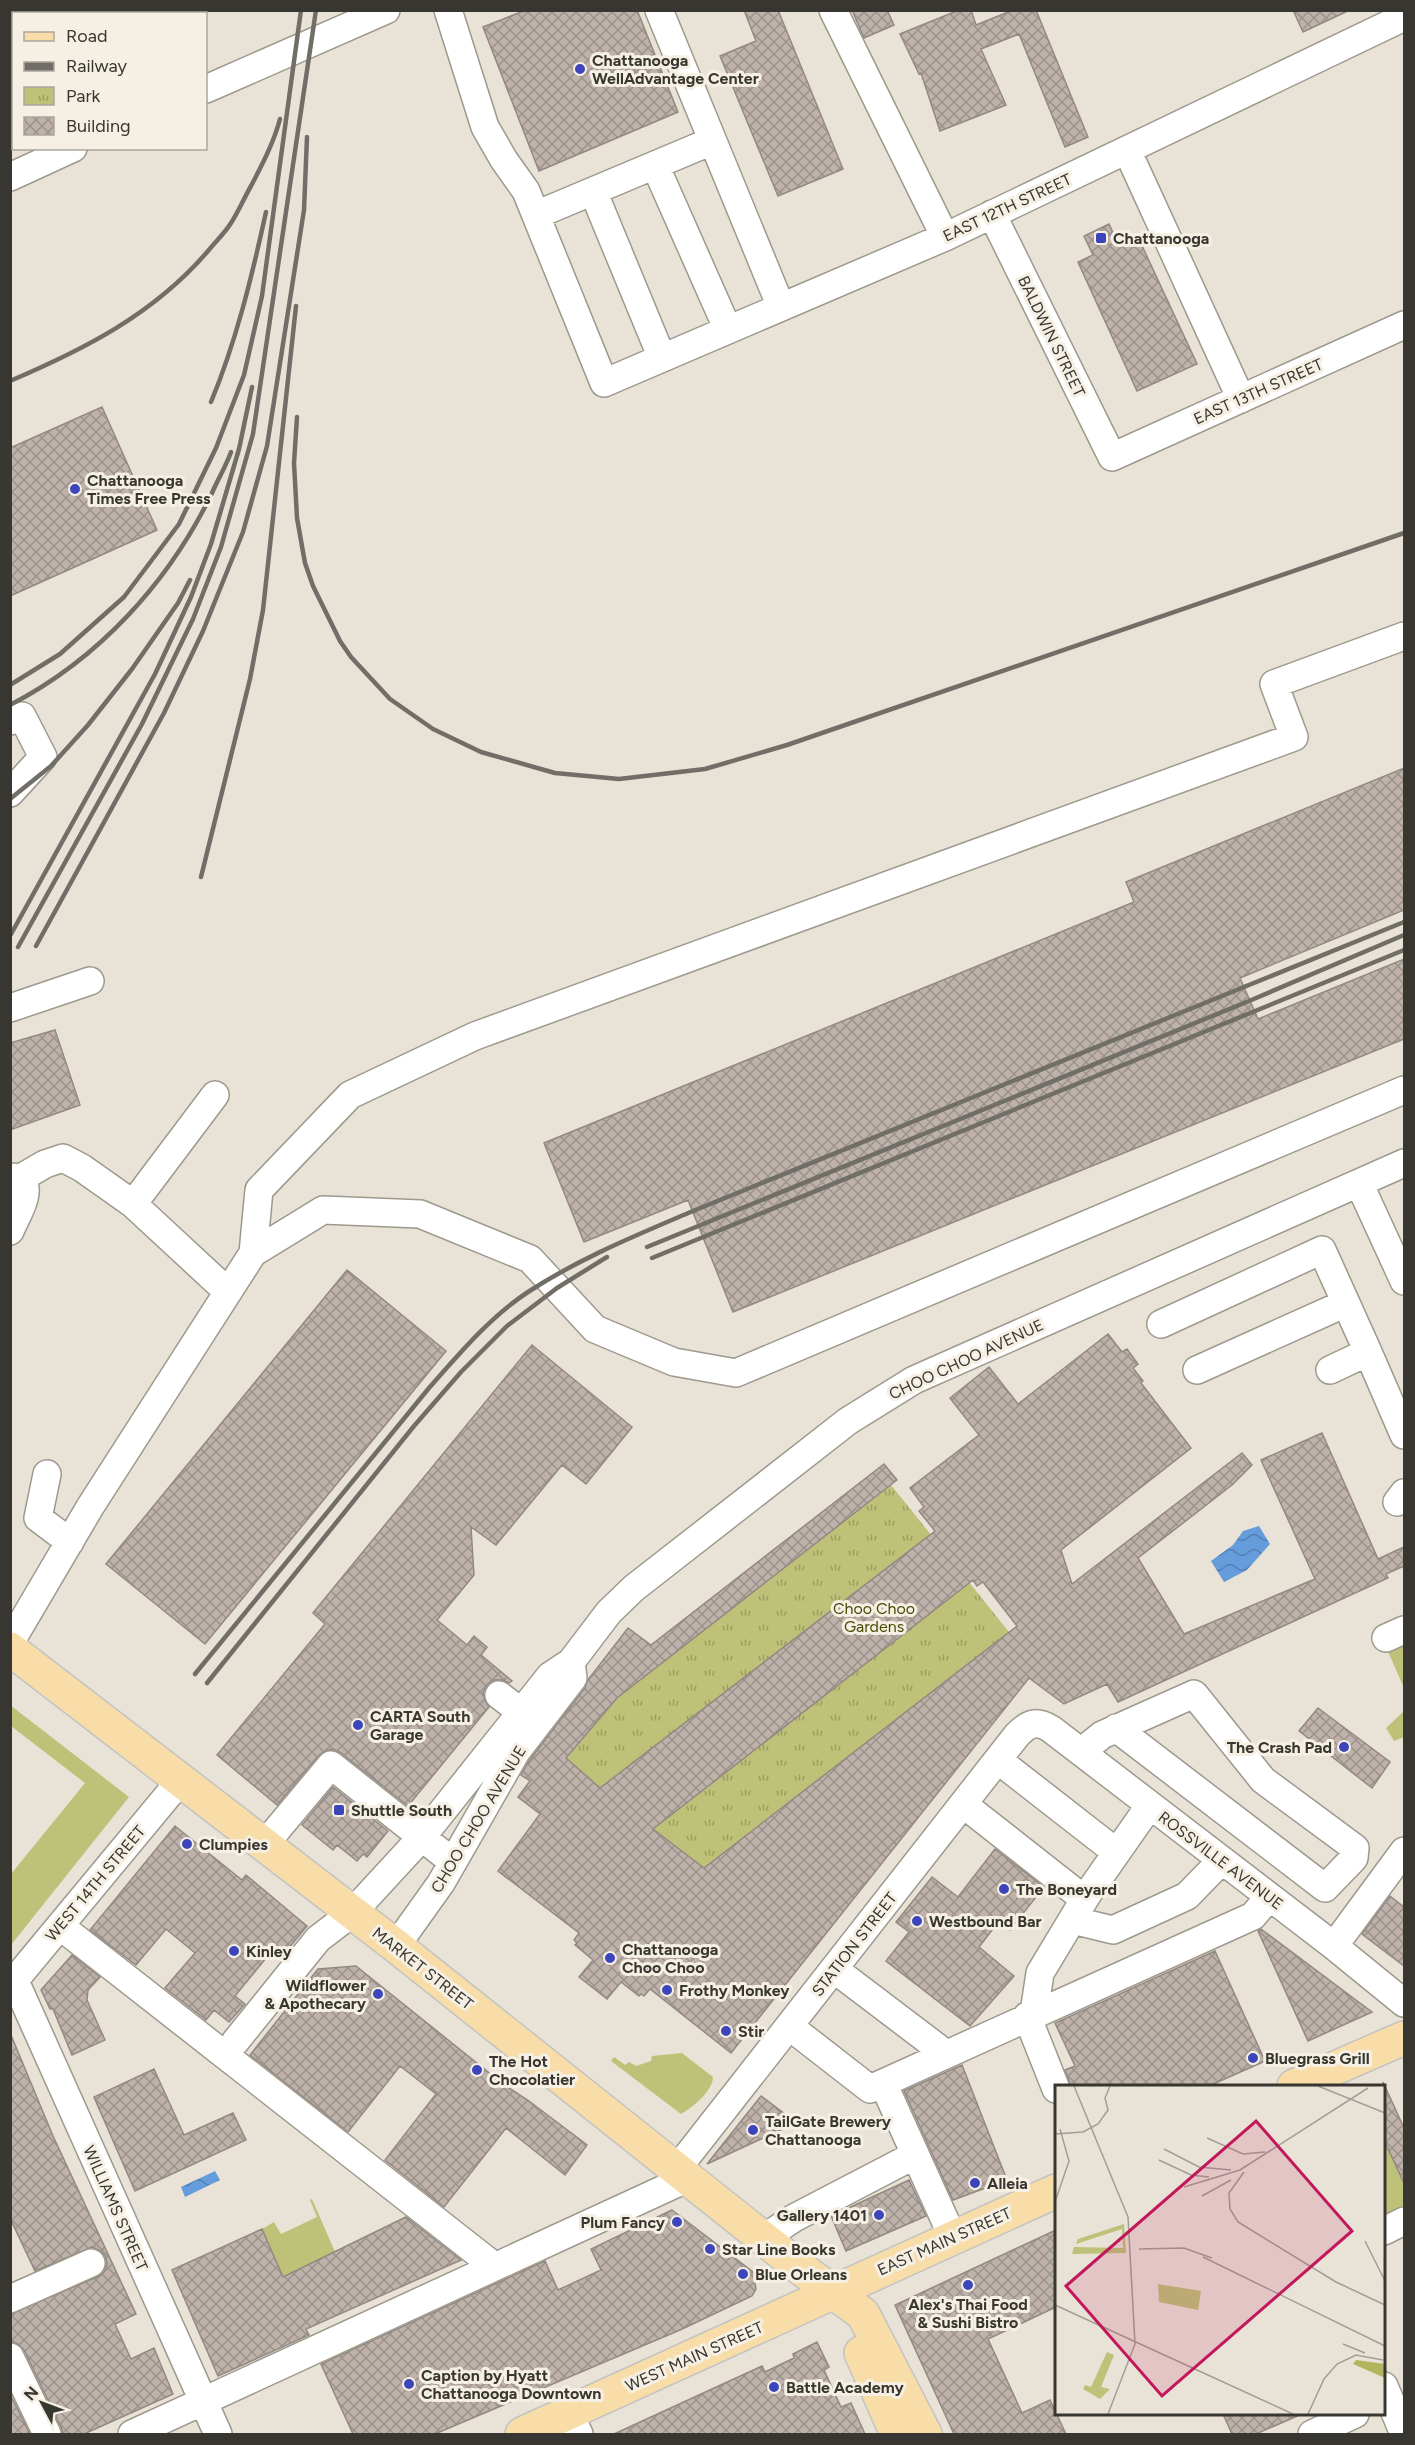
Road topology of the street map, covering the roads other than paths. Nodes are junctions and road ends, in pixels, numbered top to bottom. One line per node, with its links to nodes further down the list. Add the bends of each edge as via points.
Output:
1 (386, 10): 6 (street)
2 (448, 10): 14 (street, via 485,127 526,191)
3 (659, 10): 7 (street)
4 (833, 10): 15 (street)
5 (1404, 17): 9 (street, EAST 12TH STREET)
6 (207, 89)
7 (712, 141): 10 (street); 16 (street)
8 (69, 150): 11 (street)
9 (1127, 150): 13 (street, EAST 12TH STREET); 20 (street)
10 (655, 165): 12 (street); 18 (street)
11 (10, 177)
12 (593, 191): 14 (street); 19 (street)
13 (992, 214): 15 (street, EAST 12TH STREET); 21 (street, BALDWIN STREET)
14 (536, 215): 19 (street, EAST 12TH STREET, via 604,383)
15 (945, 237): 16 (street, EAST 12TH STREET)
16 (781, 307): 18 (street, EAST 12TH STREET)
17 (1404, 326): 20 (street, EAST 13TH STREET)
18 (728, 330): 19 (street, EAST 12TH STREET)
19 (662, 358)
20 (1241, 399): 21 (street, EAST 13TH STREET)
21 (1112, 457)
22 (1404, 636): 34 (street, via 1274,684 1294,737 475,1036 350,1095 259,1190)
23 (10, 721): 24 (street, via 22,716 43,757)
24 (10, 793)
25 (90, 981): 26 (street)
26 (10, 1008)
27 (1404, 1090): 34 (street, via 736,1373 674,1362 595,1329 531,1259 420,1214 323,1210)
28 (216, 1095): 32 (street)
29 (1404, 1163): 31 (street, CHOO CHOO AVENUE)
30 (16, 1178): 32 (street, via 63,1158); 33 (street, via 25,1183 26,1191)
31 (1359, 1183): 35 (street); 48 (street, CHOO CHOO AVENUE, via 914,1380 848,1420 634,1588 571,1662 573,1678)
32 (133, 1204): 36 (street)
33 (10, 1231)
34 (253, 1253): 36 (street)
35 (1404, 1281)
36 (228, 1292): 44 (street)
37 (1346, 1303): 38 (street, via 1322,1250); 39 (street); 40 (street)
38 (1161, 1324)
39 (1368, 1352): 41 (street); 42 (street)
40 (1197, 1370)
41 (1330, 1370)
42 (1404, 1435)
43 (48, 1474): 44 (street, via 39,1518)
44 (70, 1542): 45 (street)
45 (10, 1643)
46 (10, 1649): 53 (main road, MARKET STREET)
47 (500, 1695): 48 (street)
48 (529, 1718): 56 (street, CHOO CHOO AVENUE); 61 (street, CHOO CHOO AVENUE)
49 (1034, 1722): 51 (street, ROSSVILLE AVENUE, via 1051,1729); 52 (street, STATION STREET, via 1017,1735)
50 (1116, 1728): 50 (street, via 1325,1888 1354,1858 1355,1848 1263,1780 1194,1695); 51 (street)
51 (1081, 1752): 55 (street, ROSSVILLE AVENUE)
52 (998, 1760): 54 (street, STATION STREET); 59 (street)
53 (180, 1781): 57 (main road, MARKET STREET); 65 (street, WEST 14TH STREET)
54 (963, 1804): 63 (street); 68 (street, STATION STREET)
55 (1150, 1805): 59 (street); 60 (street, ROSSVILLE AVENUE)
56 (421, 1838): 57 (street, via 331,1765); 61 (street); 64 (street, CHOO CHOO AVENUE)
57 (264, 1845): 64 (main road, MARKET STREET)
58 (1404, 1851): 67 (street)
59 (1116, 1852): 63 (street)
60 (1222, 1860): 62 (street, ROSSVILLE AVENUE); 63 (street, via 1187,1896 1113,1930)
61 (453, 1862): 66 (street, CHOO CHOO AVENUE)
62 (1269, 1897): 67 (street, ROSSVILLE AVENUE); 71 (street, via 1253,1916)
63 (1078, 1910): 71 (street, via 1040,1973)
64 (352, 1913): 66 (main road, MARKET STREET); 74 (street, CHOO CHOO AVENUE, via 318,1939)
65 (60, 1926): 69 (street, WEST 14TH STREET); 87 (street)
66 (396, 1946): 80 (main road, MARKET STREET)
67 (1334, 1946): 70 (street, ROSSVILLE AVENUE)
68 (834, 1969): 72 (street, STATION STREET); 75 (street)
69 (13, 1983): 92 (street, WILLIAMS STREET)
70 (1404, 2003)
71 (1031, 2015): 75 (street); 78 (street)
72 (789, 2026): 76 (street, via 870,2089); 80 (street, STATION STREET)
73 (1404, 2038): 77 (main road)
74 (236, 2042)
75 (946, 2054): 76 (street)
76 (883, 2083): 79 (street)
77 (1296, 2085)
78 (1055, 2086)
79 (915, 2155): 84 (street, via 794,2218); 85 (street)
80 (682, 2173): 84 (main road, MARKET STREET); 87 (street)
81 (1055, 2191): 85 (main road, EAST MAIN STREET)
82 (1404, 2221): 83 (street)
83 (1385, 2230)
84 (764, 2238): 88 (main road, MARKET STREET)
85 (953, 2238): 88 (main road, EAST MAIN STREET)
86 (91, 2263): 89 (street)
87 (494, 2266): 92 (street)
88 (832, 2292): 94 (main road, WEST MAIN STREET); 99 (main road); 100 (main road, MARKET STREET, via 863,2314)
89 (10, 2299)
90 (10, 2357): 95 (street)
91 (1385, 2394): 102 (street)
92 (203, 2401): 96 (street); 97 (street, WILLIAMS STREET)
93 (1352, 2415): 101 (street)
94 (574, 2424): 98 (main road, WEST MAIN STREET)
95 (46, 2434)
96 (132, 2434)
97 (218, 2434)
98 (522, 2434)
99 (897, 2434)
100 (926, 2434)
101 (1312, 2434)
102 (1404, 2434)

